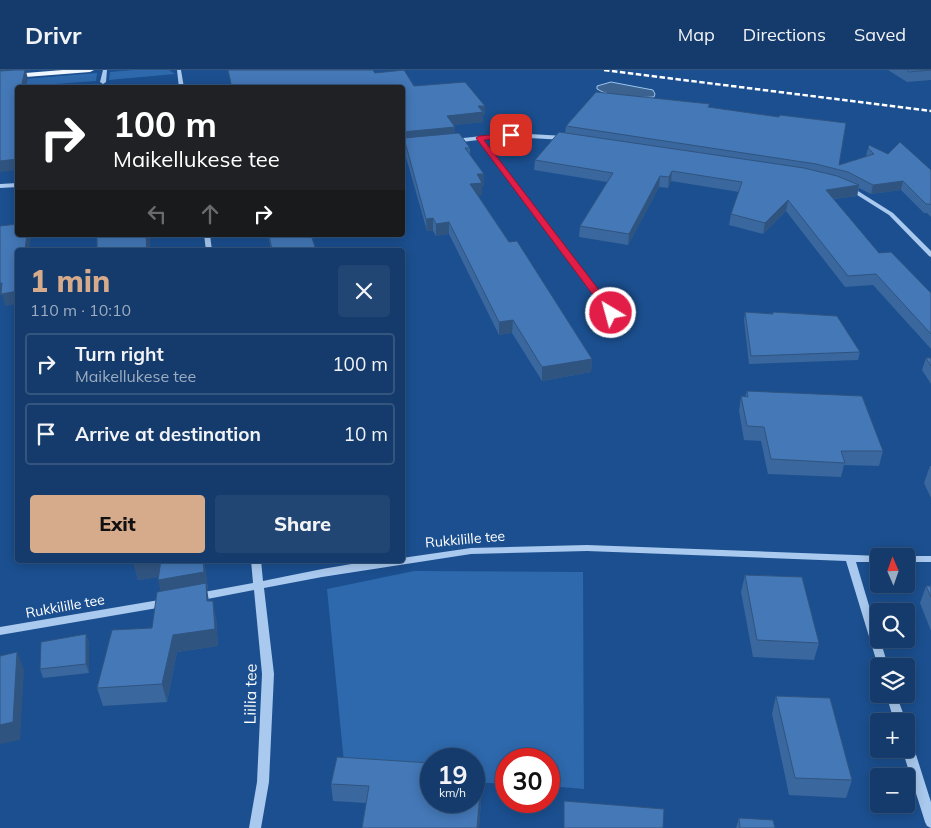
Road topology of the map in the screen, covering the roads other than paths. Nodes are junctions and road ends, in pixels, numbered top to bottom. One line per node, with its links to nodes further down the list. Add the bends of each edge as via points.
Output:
1 (90, 70): 4 (main road)
2 (105, 70): 6 (street)
3 (179, 70): 7 (street)
4 (18, 73): 5 (main road)
5 (0, 77)
6 (103, 82)
7 (182, 85)
8 (479, 138): 9 (street, via 511,135); 10 (street); 15 (street, via 611,313)
9 (573, 139)
10 (450, 141)
11 (842, 184): 14 (street, via 891,214)
12 (15, 185): 13 (street)
13 (0, 186)
14 (931, 254)
15 (626, 319)
16 (850, 559): 17 (street, Rukkilille tee); 20 (street, Rukkilille tee, via 522,548); 25 (street)
17 (870, 559)
18 (915, 559): 19 (street)
19 (931, 559)
20 (405, 560)
21 (256, 563): 23 (street, Liilia tee)
22 (386, 563): 23 (street, Rukkilille tee)
23 (260, 586): 24 (street, Rukkilille tee); 28 (street, Liilia tee, via 268,674 263,782)
24 (0, 631)
25 (881, 658)
26 (911, 758): 27 (street)
27 (931, 822)
28 (255, 828)

